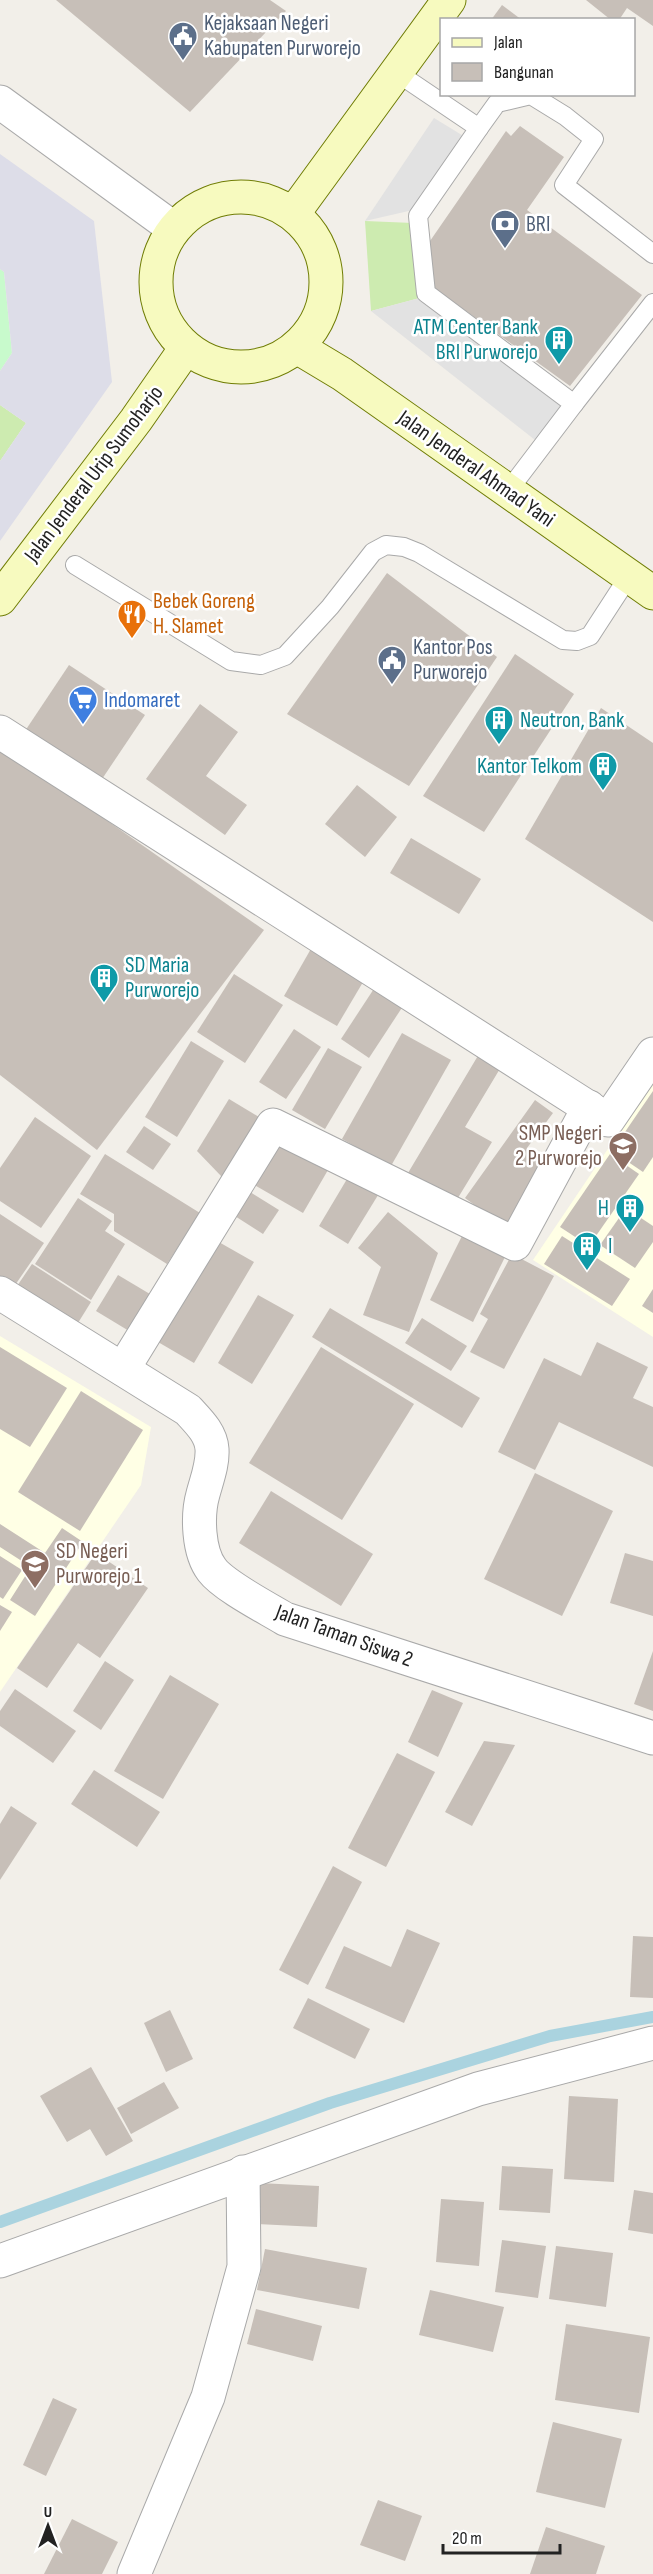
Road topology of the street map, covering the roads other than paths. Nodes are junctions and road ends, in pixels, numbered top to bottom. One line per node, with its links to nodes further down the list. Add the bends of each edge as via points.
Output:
1 (449, 0): 2 (main road)
2 (396, 72): 6 (lane); 7 (main road, via 301,203)
3 (527, 96): 6 (lane, via 497,103)
4 (533, 96): 9 (lane, via 566,116 594,140 564,185)
5 (0, 102): 8 (street)
6 (479, 128): 13 (lane, via 418,216 426,293)
7 (290, 212): 8 (main road, via 267,200 242,196 216,200 193,210); 11 (main road, via 319,246 326,278 321,311)
8 (173, 228): 12 (main road, via 160,251 154,277 157,304 168,329)
9 (653, 254)
10 (653, 303): 13 (lane)
11 (297, 347): 12 (main road, via 275,360 252,366 206,360); 14 (main road, Jalan Jenderal Ahmad Yani, via 342,374)
12 (186, 348): 17 (main road, Jalan Jenderal Urip Sumoharjo)
13 (574, 404): 14 (lane)
14 (508, 491): 16 (main road, Jalan Jenderal Ahmad Yani)
15 (75, 565): 16 (lane, via 231,661 261,665 285,656 373,552 386,545 419,553 563,640 577,641 590,636)
16 (641, 584)
17 (0, 599)
18 (0, 732): 20 (street)
19 (653, 1054): 20 (street, via 608,1120)
20 (589, 1107): 22 (street, via 515,1244 273,1125)
21 (0, 1293): 22 (street, Jalan Taman Siswa 2)
22 (123, 1369): 23 (street, Jalan Taman Siswa 2, via 188,1410 206,1429 212,1447 202,1496 201,1545 212,1570 246,1596 285,1619)
23 (653, 1738)
24 (653, 2043): 25 (street, via 478,2089)
25 (243, 2172): 26 (street); 27 (street, via 244,2267 208,2397)
26 (0, 2261)
27 (135, 2574)

